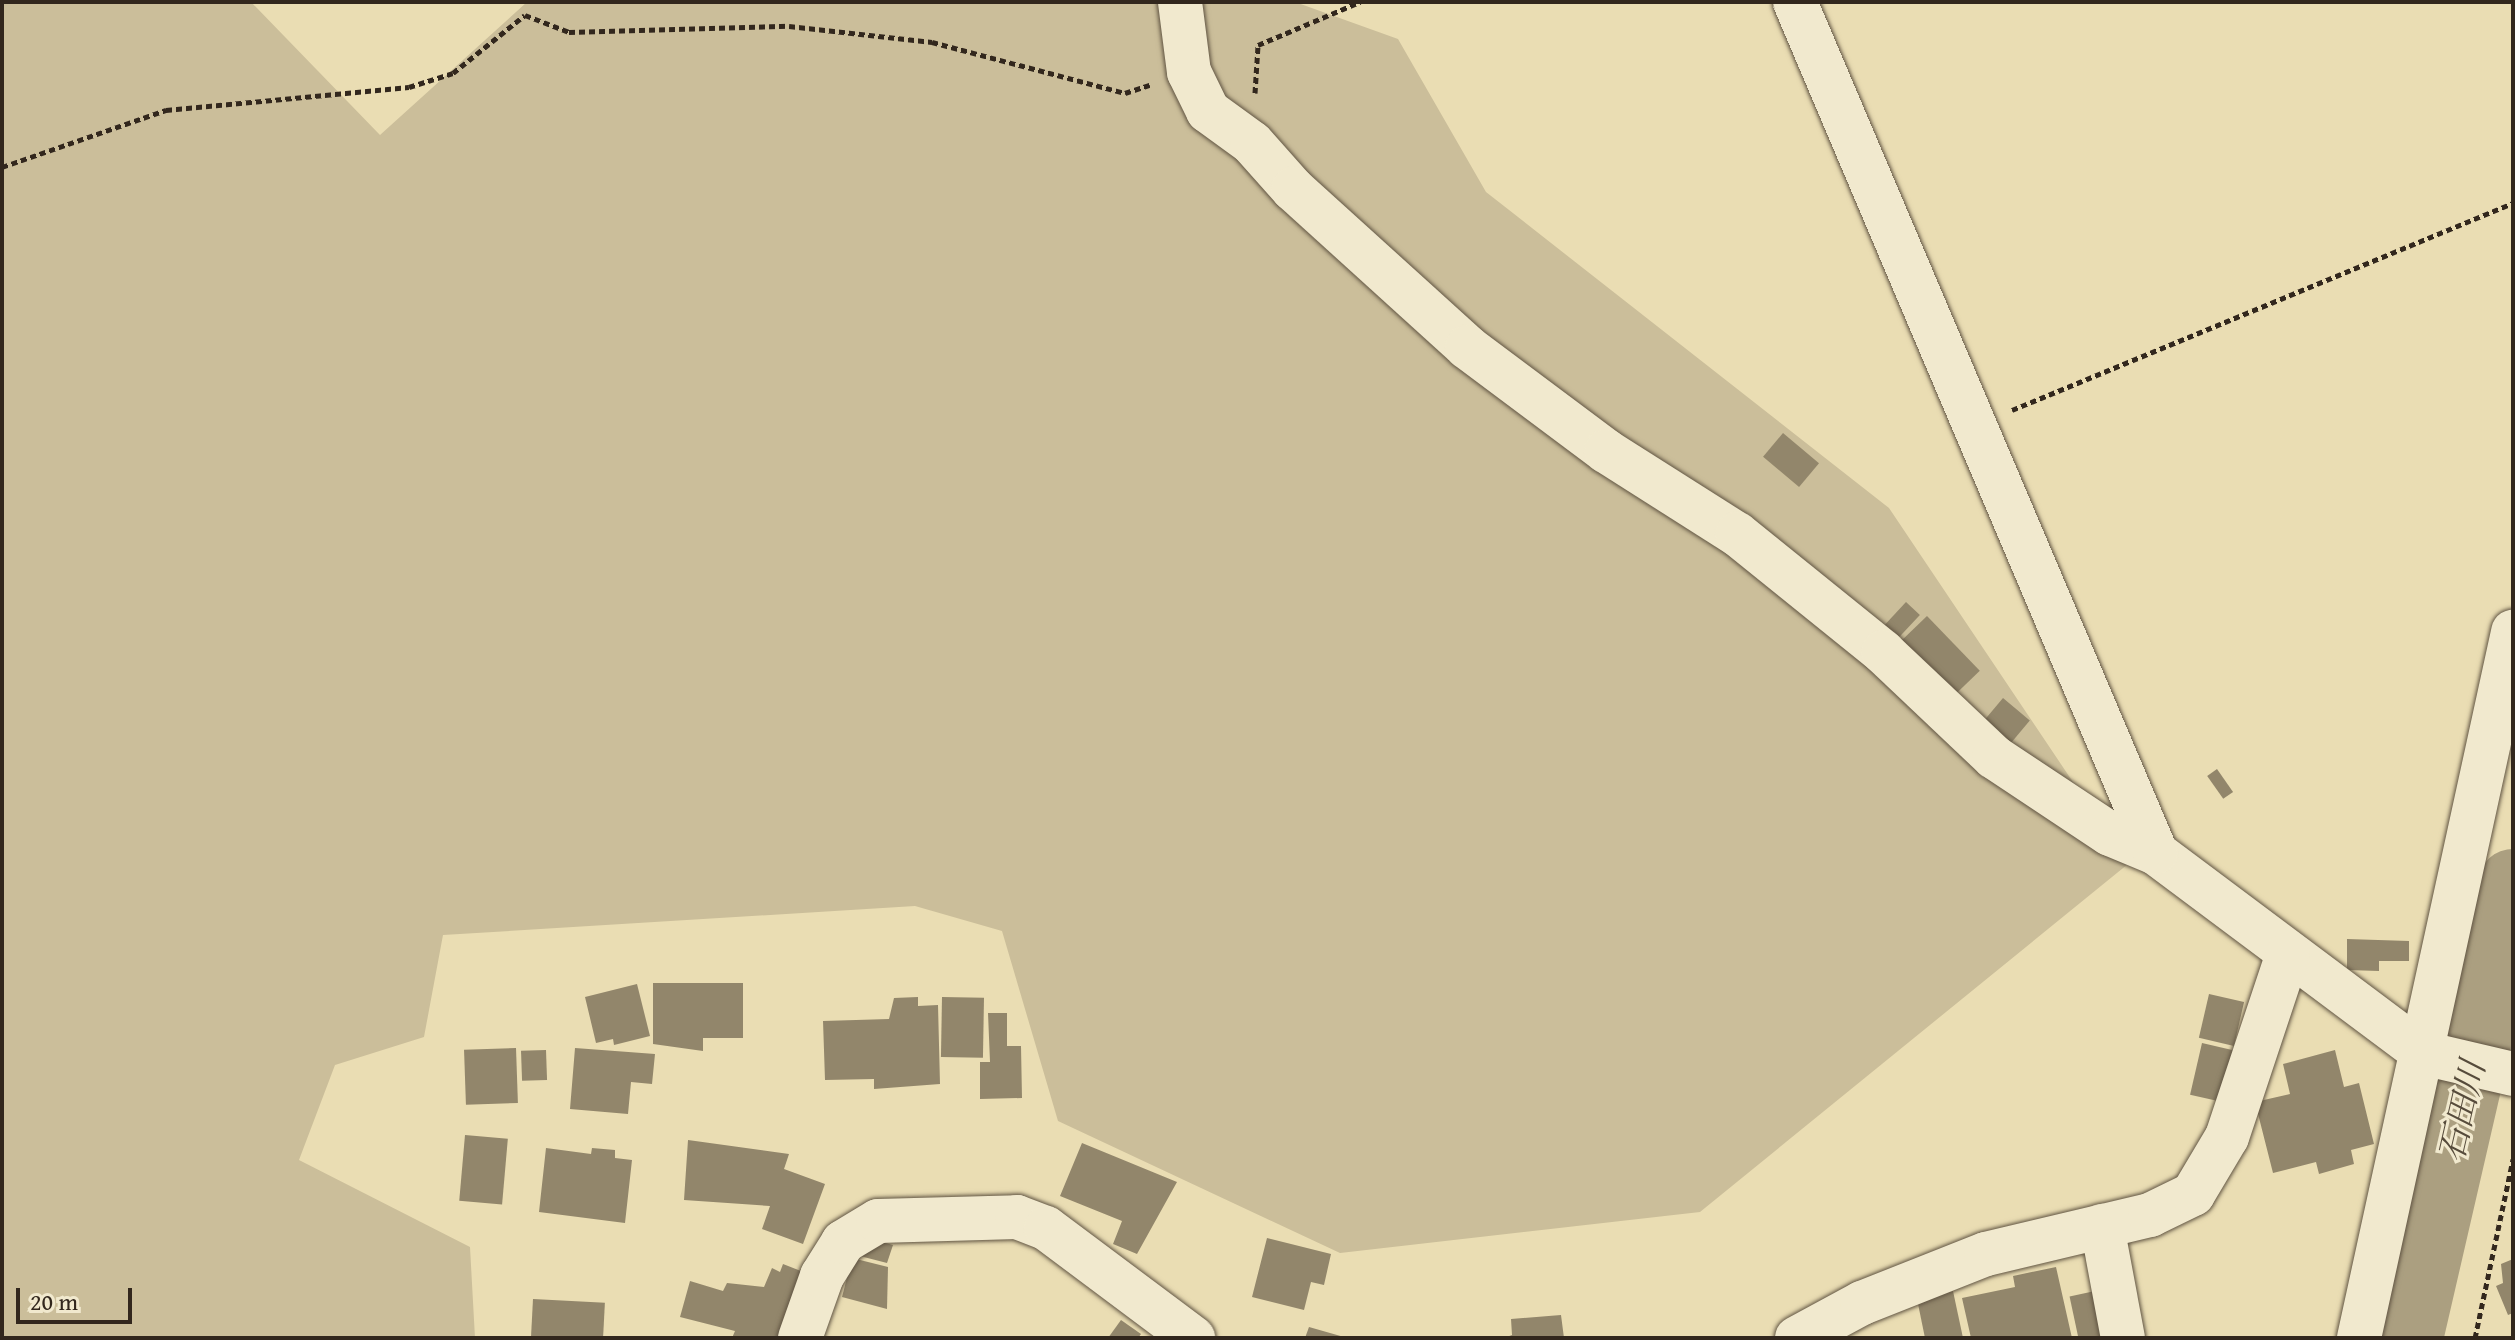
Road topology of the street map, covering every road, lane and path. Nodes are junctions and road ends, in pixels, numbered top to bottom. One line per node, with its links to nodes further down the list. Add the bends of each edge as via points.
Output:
1 (1180, 2): 4 (street)
2 (1360, 2): 5 (path, via 1258,45)
3 (1795, 2): 8 (street)
4 (1189, 72): 5 (street, via 1208,111); 6 (path, via 1125,93 932,42 789,26 569,32 525,15 453,73 409,87 166,110)
5 (1252, 143): 10 (street, via 1293,189 1467,347 1606,451 1737,534 1883,652 1994,757 2110,834)
6 (2, 167)
7 (2513, 203): 8 (path)
8 (1974, 425): 10 (street)
9 (2513, 632): 12 (street)
10 (2156, 853): 11 (street)
11 (2288, 954): 12 (street); 15 (street, via 2227,1137 2193,1194 2150,1215)
12 (2423, 1053): 13 (street); 20 (street)
13 (2513, 1074)
14 (2513, 1159): 21 (path)
15 (2102, 1226): 18 (street, via 1986,1254 1862,1303); 19 (street)
16 (800, 1338): 17 (street, via 822,1276 843,1242 878,1221 1017,1217 1046,1228)
17 (1193, 1338)
18 (1797, 1338)
19 (2123, 1338)
20 (2359, 1338)
21 (2475, 1338)

